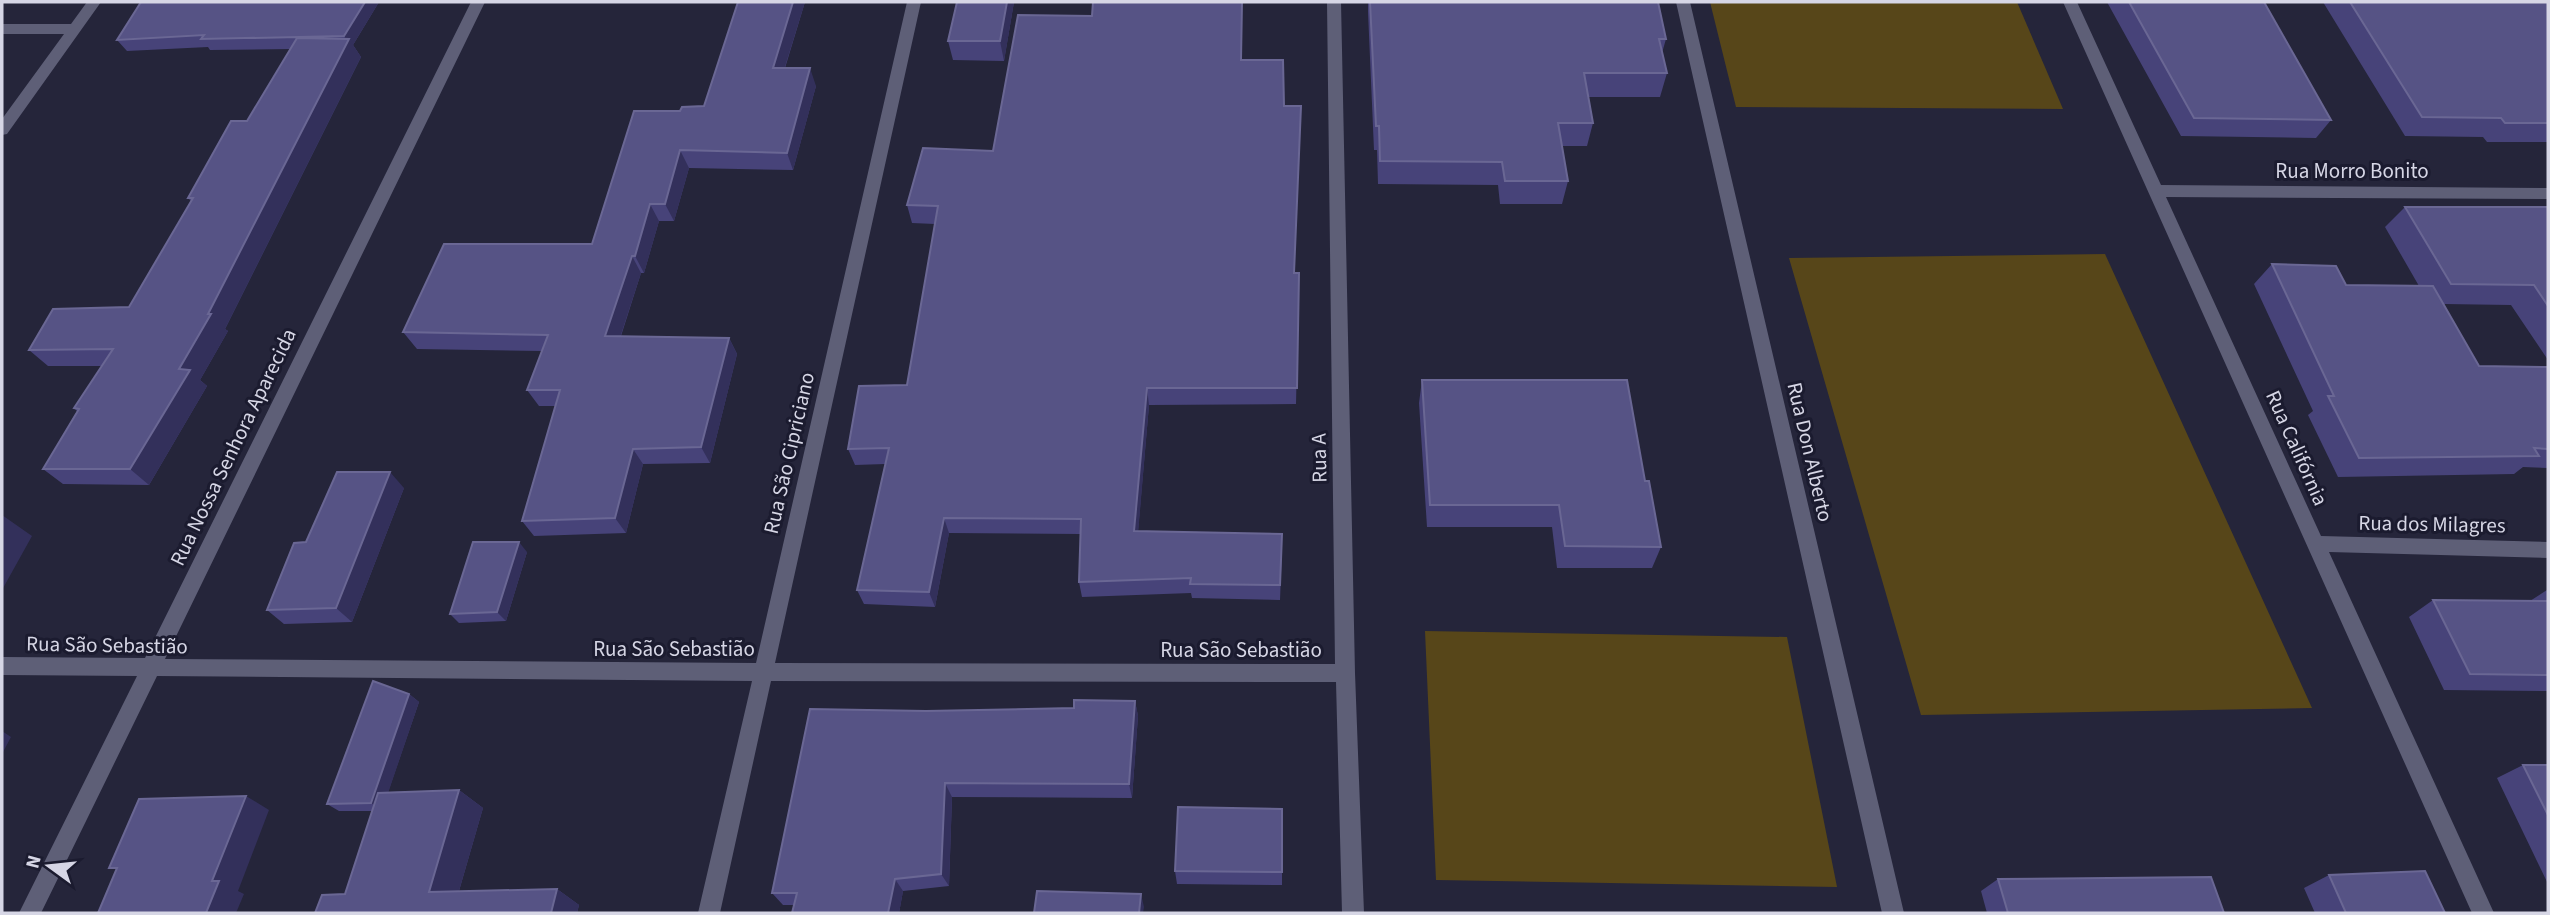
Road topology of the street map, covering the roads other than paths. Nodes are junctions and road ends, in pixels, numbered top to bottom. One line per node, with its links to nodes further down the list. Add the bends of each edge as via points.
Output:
1 (94, 2): 8 (street)
2 (478, 2): 15 (street, Rua Nossa Senhora Aparecida)
3 (914, 2): 16 (street, Rua São Cipriciano)
4 (1334, 2): 17 (street, Rua A)
5 (1683, 2): 21 (street, Rua Don Alberto)
6 (2070, 2): 10 (street, Rua Califórnia)
7 (2, 29): 8 (street)
8 (74, 29): 9 (street)
9 (2, 130)
10 (2155, 191): 11 (street, Rua Morro Bonito); 12 (street, Rua Califórnia)
11 (2548, 193)
12 (2316, 544): 13 (street, Rua dos Milagres); 22 (street, Rua Califórnia)
13 (2548, 550)
14 (2, 666): 15 (street, Rua São Sebastião)
15 (150, 668): 16 (street, Rua São Sebastião); 18 (street, Rua Nossa Senhora Aparecida)
16 (763, 672): 17 (street, Rua São Sebastião); 19 (street, Rua São Cipriciano)
17 (1345, 673): 20 (street, Rua A)
18 (30, 913)
19 (709, 913)
20 (1353, 913)
21 (1893, 913)
22 (2483, 913)

